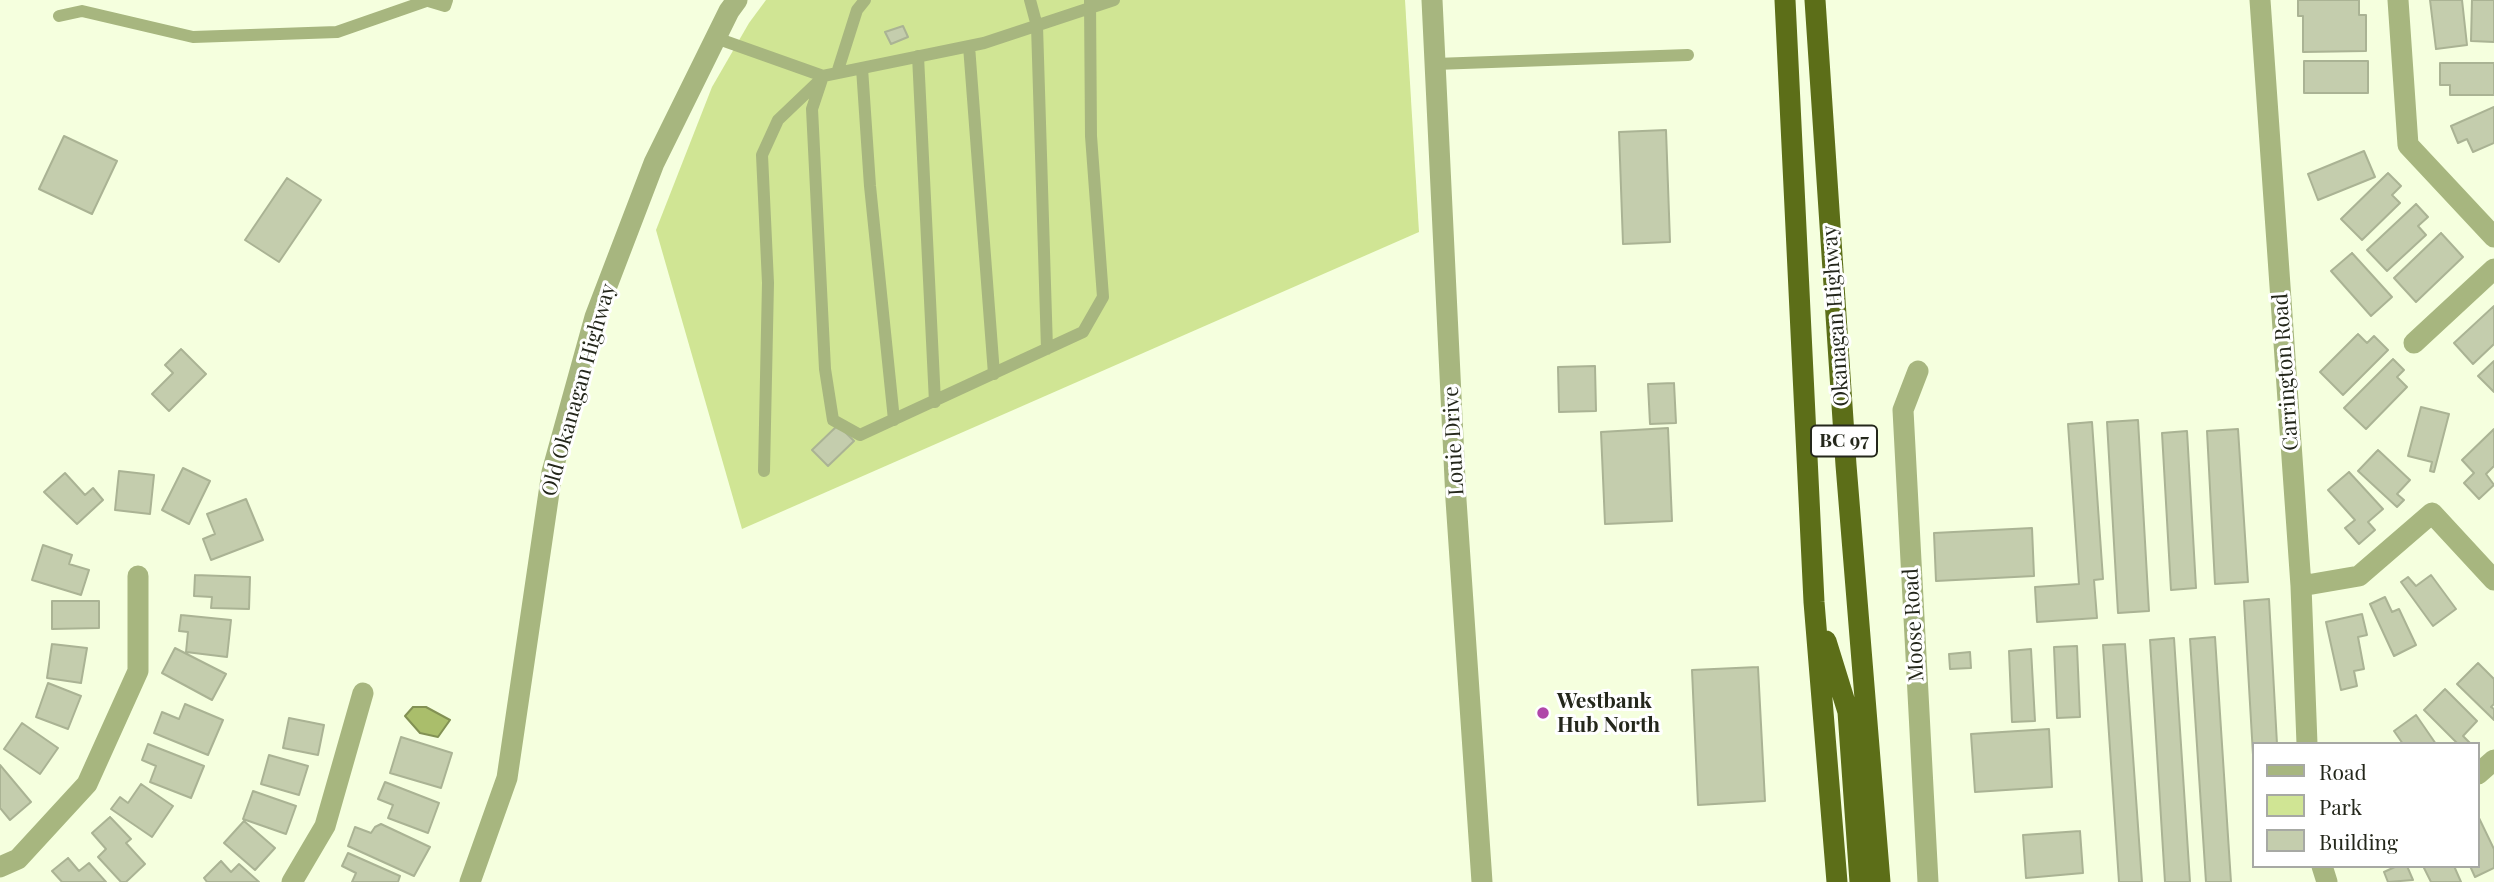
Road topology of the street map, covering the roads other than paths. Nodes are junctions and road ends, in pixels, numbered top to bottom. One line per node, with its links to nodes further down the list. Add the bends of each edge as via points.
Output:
1 (426, 0): 2 (lane, via 445,6); 13 (lane, via 337,32 193,37 82,11)
2 (447, 0)
3 (737, 0): 15 (street, Old Okanagan Highway)
4 (865, 0): 21 (lane)
5 (1030, 0): 14 (lane)
6 (1114, 0): 12 (lane)
7 (1432, 0): 19 (street, Louie Drive)
8 (1785, 0): 34 (highway, Okanagan Highway / BC 97)
9 (1815, 0): 45 (highway, Okanagan Highway / BC 97)
10 (2260, 0): 33 (street, Carrington Road)
11 (2398, 0): 22 (street, via 2408,145)
12 (1091, 4): 14 (lane); 25 (lane, via 1091,136 1102,297 1083,332)
13 (59, 16)
14 (1037, 26): 16 (lane); 25 (lane)
15 (716, 38): 21 (lane); 41 (street, Old Okanagan Highway, via 654,163 595,317 552,472 507,778)
16 (969, 46): 18 (lane); 27 (lane)
17 (1688, 55): 19 (lane)
18 (918, 56): 20 (lane); 28 (lane)
19 (1436, 64): 42 (street, Louie Drive, via 1456,500)
20 (862, 68): 21 (lane); 29 (lane)
21 (830, 75): 29 (lane, via 812,109 825,369 833,420 860,435); 30 (lane, via 778,120 762,155 768,283)
22 (2494, 237)
23 (2494, 270): 24 (street)
24 (2414, 343)
25 (1047, 349): 27 (lane)
26 (1918, 371): 46 (street, Moose Road, via 1903,410)
27 (994, 374): 28 (lane)
28 (935, 402): 29 (lane)
29 (894, 420)
30 (764, 471)
31 (138, 576): 39 (street, via 138,671 87,784 18,859)
32 (2494, 580): 33 (street, via 2431,513 2359,576)
33 (2301, 586): 36 (street, Carrington Road)
34 (1814, 602): 43 (highway, Okanagan Highway / BC 97); 44 (highway, via 1848,712)
35 (363, 693): 40 (street, via 325,826)
36 (2307, 742)
37 (2494, 760): 38 (street)
38 (2480, 772)
39 (0, 867)
40 (292, 882)
41 (470, 882)
42 (1482, 882)
43 (1837, 882)
44 (1860, 882)
45 (1880, 882)
46 (1928, 882)

